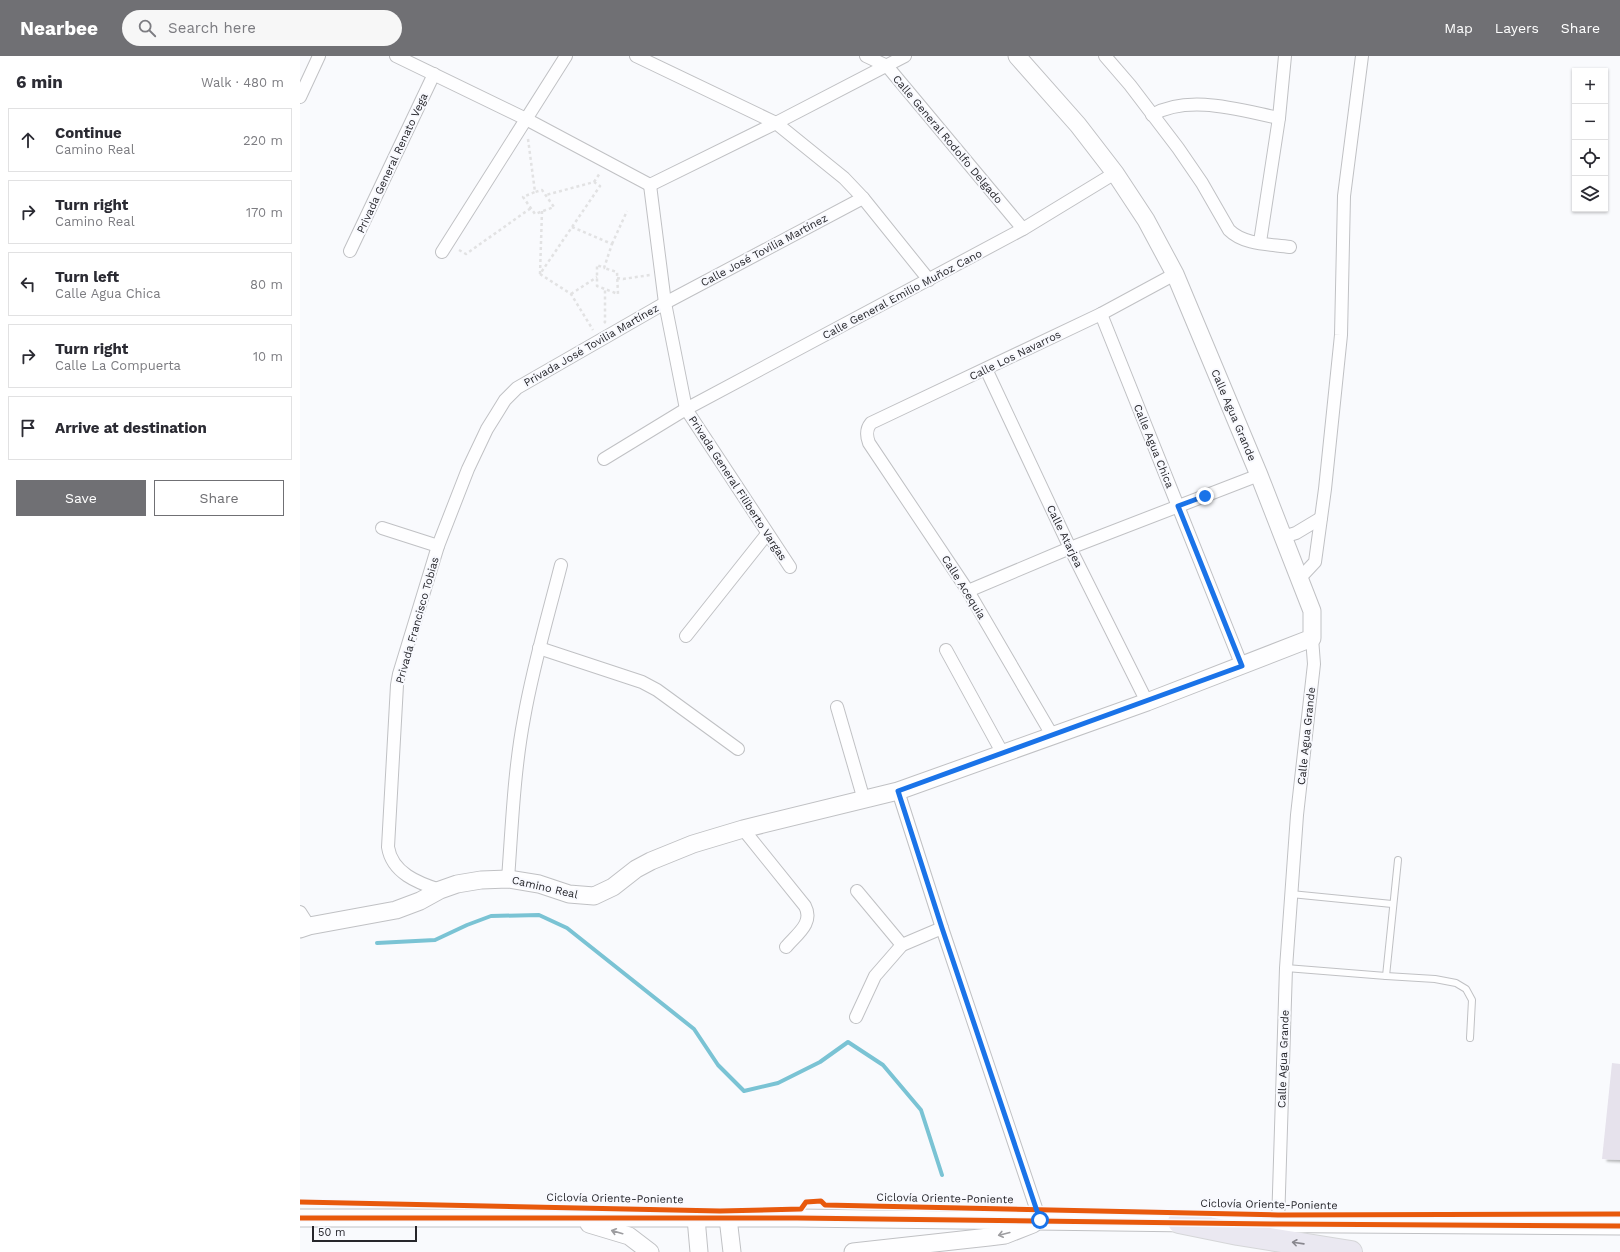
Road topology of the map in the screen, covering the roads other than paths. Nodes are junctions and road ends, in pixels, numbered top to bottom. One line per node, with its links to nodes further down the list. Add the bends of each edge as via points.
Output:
1 (319, 56): 13 (street)
2 (396, 56): 12 (street)
3 (566, 56): 16 (street)
4 (636, 56): 17 (street)
5 (866, 56): 11 (street, Calle General Rodolfo Delgado)
6 (905, 56): 11 (street)
7 (1017, 56): 18 (street, Calle Agua Grande, via 1078,125)
8 (1105, 56): 14 (street, via 1130,84)
9 (1285, 56): 15 (street)
10 (1362, 56): 37 (street, via 1344,196 1341,335)
11 (887, 66): 17 (street); 21 (street, Calle General Rodolfo Delgado)
12 (434, 74): 16 (street); 25 (street, Privada General Renato Vega)
13 (300, 97)
14 (1152, 115): 15 (street, via 1177,105 1192,104); 22 (street, via 1192,168 1229,230 1239,238)
15 (1279, 118): 22 (street)
16 (526, 119): 19 (street); 24 (street)
17 (776, 123): 19 (street); 20 (street, via 844,178)
18 (1115, 173): 21 (street, Calle General Emilio Muñoz Cano); 26 (street, Calle Agua Grande, via 1146,220)
19 (650, 185): 28 (street)
20 (863, 198): 27 (street); 28 (street, Calle José Tovilia Martínez)
21 (1023, 229): 27 (street, Calle General Emilio Muñoz Cano)
22 (1260, 242): 23 (street)
23 (1290, 247)
24 (445, 248)
25 (350, 252)
26 (1175, 274): 29 (street, Calle Los Navarros); 35 (street, Calle Agua Grande)
27 (929, 280): 32 (street, Calle General Emilio Muñoz Cano)
28 (665, 303): 31 (street, Privada José Tovilia Martínez); 32 (street)
29 (1101, 314): 30 (street, Calle Los Navarros); 36 (street, Calle Agua Chica)
30 (986, 369): 33 (street, Calle Los Navarros, via 871,423 867,432); 42 (street, Calle Atarjea)
31 (517, 388): 41 (street, Privada Francisco Tobias, via 505,400 487,429 468,469)
32 (686, 409): 34 (street, Calle General Emilio Muñoz Cano); 39 (street, Privada General Filiberto Vargas)
33 (869, 442): 46 (street, Calle Acequia)
34 (604, 459)
35 (1260, 475): 36 (street); 40 (street, Calle Agua Grande)
36 (1178, 506): 42 (street); 51 (street, Calle Agua Chica)
37 (1321, 518): 40 (street, via 1296,533); 45 (street, via 1315,562)
38 (382, 528): 41 (street)
39 (767, 534): 44 (street, Privada General Filiberto Vargas); 47 (street)
40 (1283, 537): 45 (street, Calle Agua Grande)
41 (438, 546): 62 (street, Privada Francisco Tobias, via 397,686 388,847 392,861 406,876)
42 (1070, 548): 46 (street); 52 (street, Calle Atarjea)
43 (561, 565): 49 (street)
44 (790, 567)
45 (1300, 578): 48 (street, Calle Agua Grande, via 1312,611)
46 (968, 591): 54 (street, Calle Acequia)
47 (686, 636)
48 (1312, 638): 51 (street, Camino Real); 64 (street, Calle Agua Grande, via 1314,664)
49 (539, 648): 55 (street, via 642,682 657,690); 61 (street, via 524,719 514,798)
50 (946, 650): 56 (street)
51 (1242, 666): 52 (street, Camino Real)
52 (1147, 702): 54 (street, Camino Real)
53 (836, 707): 58 (street)
54 (1052, 735): 56 (street, Camino Real)
55 (738, 749)
56 (1003, 754): 57 (street, Camino Real)
57 (898, 791): 58 (street, Camino Real); 67 (street)
58 (864, 800): 59 (street, Camino Real)
59 (743, 829): 61 (street, Camino Real, via 693,844 651,861 613,887 594,896 569,894 539,884); 69 (street, via 808,912 806,924)
60 (1398, 860): 65 (lane)
61 (508, 879): 62 (street, Camino Real, via 481,880)
62 (440, 890): 66 (street, Camino Real, via 396,910)
63 (857, 891): 68 (street)
64 (1291, 894): 65 (lane); 70 (street, Calle Agua Grande)
65 (1392, 904): 71 (lane)
66 (303, 922)
67 (942, 928): 68 (street); 78 (street)
68 (902, 945): 72 (street, via 875,976)
69 (786, 947)
70 (1286, 968): 71 (lane); 80 (street, Calle Agua Grande)
71 (1386, 976): 73 (lane, via 1435,978 1456,983 1466,989 1472,1000)
72 (856, 1017)
73 (1470, 1038)
74 (300, 1218): 75 (street)
75 (569, 1218): 76 (street); 82 (street, one-way to 75, via 629,1236)
76 (696, 1218): 77 (street); 83 (street)
77 (728, 1218): 78 (street); 84 (street)
78 (1040, 1220): 79 (street); 85 (street, one-way to 85, via 1005,1234 989,1237)
79 (1179, 1222): 80 (street); 86 (highway, one-way to 79)
80 (1278, 1224): 81 (street)
81 (1620, 1226)
82 (650, 1252)
83 (699, 1252)
84 (732, 1252)
85 (853, 1252)
86 (1350, 1252)

